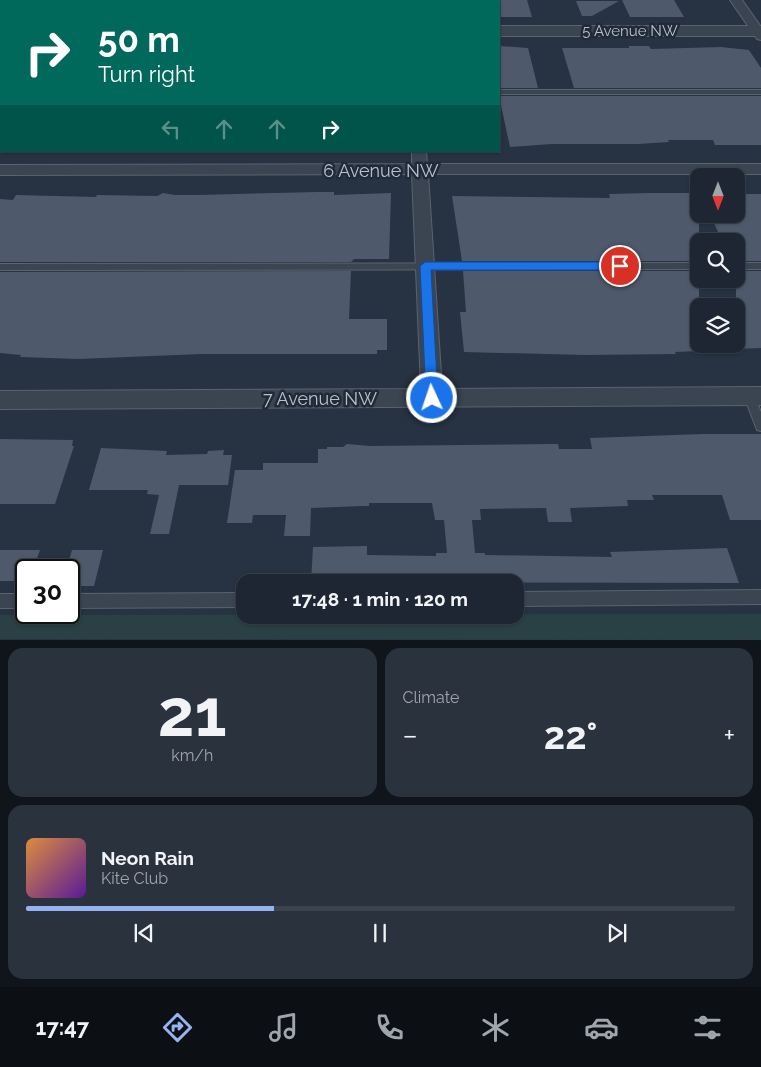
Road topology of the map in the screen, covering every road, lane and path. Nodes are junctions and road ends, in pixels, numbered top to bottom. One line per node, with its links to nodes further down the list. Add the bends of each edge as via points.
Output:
1 (736, 0): 3 (street)
2 (500, 31): 3 (street, 5 Avenue NW)
3 (760, 32)
4 (500, 92): 5 (lane)
5 (761, 92)
6 (419, 152): 9 (street)
7 (761, 169): 9 (street, 6 Avenue NW)
8 (0, 170): 9 (street, 6 Avenue NW)
9 (420, 170): 10 (street)
10 (425, 266): 11 (lane); 14 (lane); 16 (street)
11 (690, 266)
12 (745, 266): 13 (lane)
13 (761, 266)
14 (0, 267)
15 (755, 396): 16 (street, 7 Avenue NW); 18 (lane)
16 (432, 398): 17 (street, 7 Avenue NW)
17 (0, 400)
18 (761, 426)
19 (761, 598): 20 (lane)
20 (524, 599)
21 (236, 600): 24 (lane)
22 (0, 601): 23 (lane)
23 (15, 601)
24 (80, 601)

